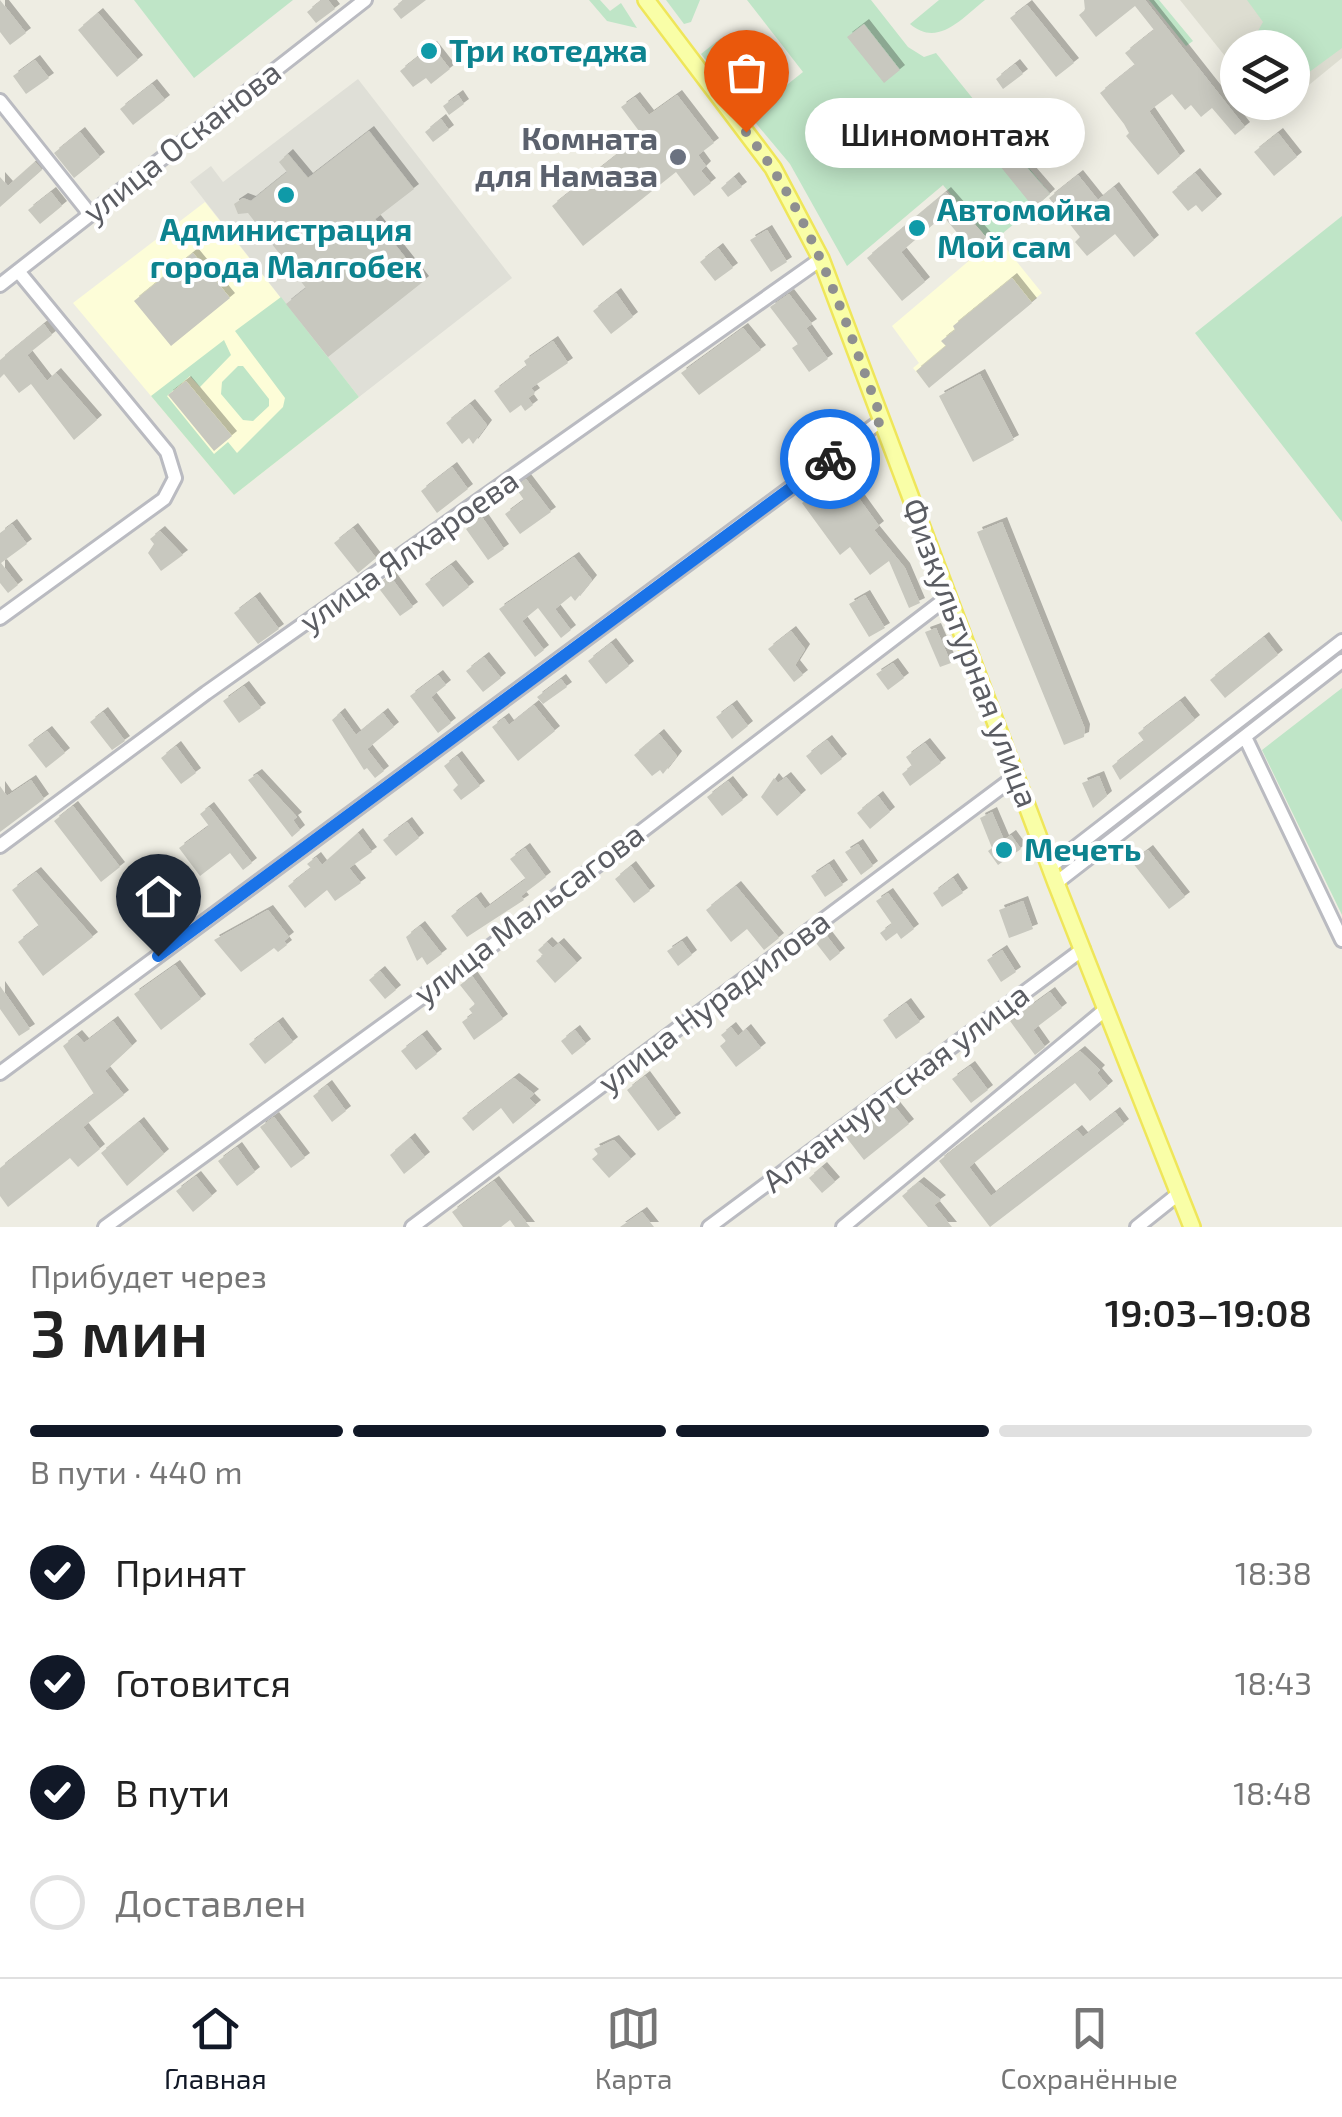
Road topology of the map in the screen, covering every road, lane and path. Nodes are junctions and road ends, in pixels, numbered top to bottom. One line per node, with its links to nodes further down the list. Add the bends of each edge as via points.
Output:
1 (365, 0): 4 (street, улица Осканова)
2 (646, 0): 5 (main road, Физкультурная улица, via 774,168)
3 (0, 101): 4 (street)
4 (90, 214): 6 (street, улица Осканова)
5 (821, 259): 8 (main road, Физкультурная улица); 15 (street, улица Ялхароева)
6 (18, 271): 7 (street, улица Осканова); 10 (street, via 168,452 175,478 164,500)
7 (0, 285)
8 (882, 420): 9 (main road, Физкультурная улица); 20 (street)
9 (948, 597): 14 (main road, Физкультурная улица); 22 (street, улица Мальсагова, via 477,957)
10 (0, 618)
11 (1342, 641): 16 (street)
12 (1342, 661): 13 (street)
13 (1245, 737): 16 (street); 17 (street)
14 (1016, 776): 16 (main road, Физкультурная улица); 23 (street, улица Нурадилова)
15 (0, 846)
16 (1053, 875): 18 (main road, Физкультурная улица)
17 (1342, 940)
18 (1083, 949): 19 (main road, Физкультурная улица); 24 (street, Алханчуртская улица)
19 (1106, 1010): 21 (main road, Физкультурная улица); 25 (street)
20 (0, 1072)
21 (1177, 1195): 26 (street); 27 (main road, Физкультурная улица)
22 (106, 1227)
23 (412, 1227)
24 (708, 1227)
25 (843, 1227)
26 (1137, 1227)
27 (1192, 1227)

